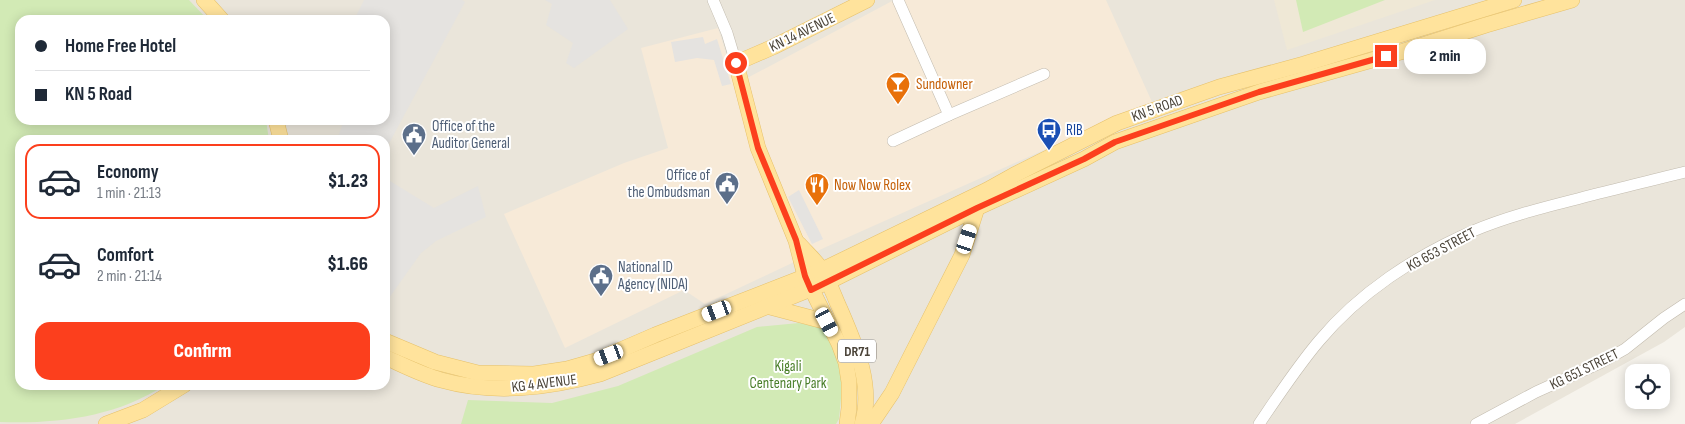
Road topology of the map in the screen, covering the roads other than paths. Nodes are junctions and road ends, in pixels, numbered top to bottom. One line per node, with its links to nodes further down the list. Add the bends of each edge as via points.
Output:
1 (204, 0): 7 (main road)
2 (713, 0): 8 (street)
3 (868, 0): 8 (main road, KN 14 AVENUE)
4 (898, 0): 10 (street)
5 (1514, 0): 15 (main road, KN 5 ROAD, via 1304,64 1219,86 1117,122)
6 (1572, 0): 13 (main road, KN 5 ROAD, via 1259,92 1115,142)
7 (218, 15)
8 (736, 63): 14 (main road, via 758,148)
9 (1044, 74): 10 (street)
10 (949, 115): 11 (street)
11 (893, 141)
12 (1685, 172): 28 (street, KG 653 STREET, via 1552,204 1505,219 1472,231 1408,265 1377,286 1320,340)
13 (977, 208): 15 (main road, KN 5 ROAD); 27 (main road, via 962,255 892,393)
14 (796, 240): 15 (main road); 16 (main road)
15 (825, 276): 16 (main road, KN 5 ROAD); 26 (main road, DR71, via 862,369 866,409)
16 (808, 283): 18 (main road, KG 4 AVENUE); 19 (main road, DR71); 20 (main road, KG 4 AVENUE)
17 (1685, 304): 29 (street, KG 651 STREET, via 1625,349)
18 (770, 307): 19 (main road); 20 (main road, KG 4 AVENUE)
19 (827, 322): 25 (main road, DR71, via 846,363 849,382)
20 (677, 334): 21 (main road, KG 4 AVENUE, via 567,369 534,374 469,372 435,362); 22 (main road, KG 4 AVENUE, via 600,374 531,388 490,389 457,384)
21 (390, 342)
22 (390, 358)
23 (176, 390): 24 (main road, via 143,410)
24 (106, 424)
25 (847, 424)
26 (862, 424)
27 (871, 424)
28 (1259, 424)
29 (1476, 424)

